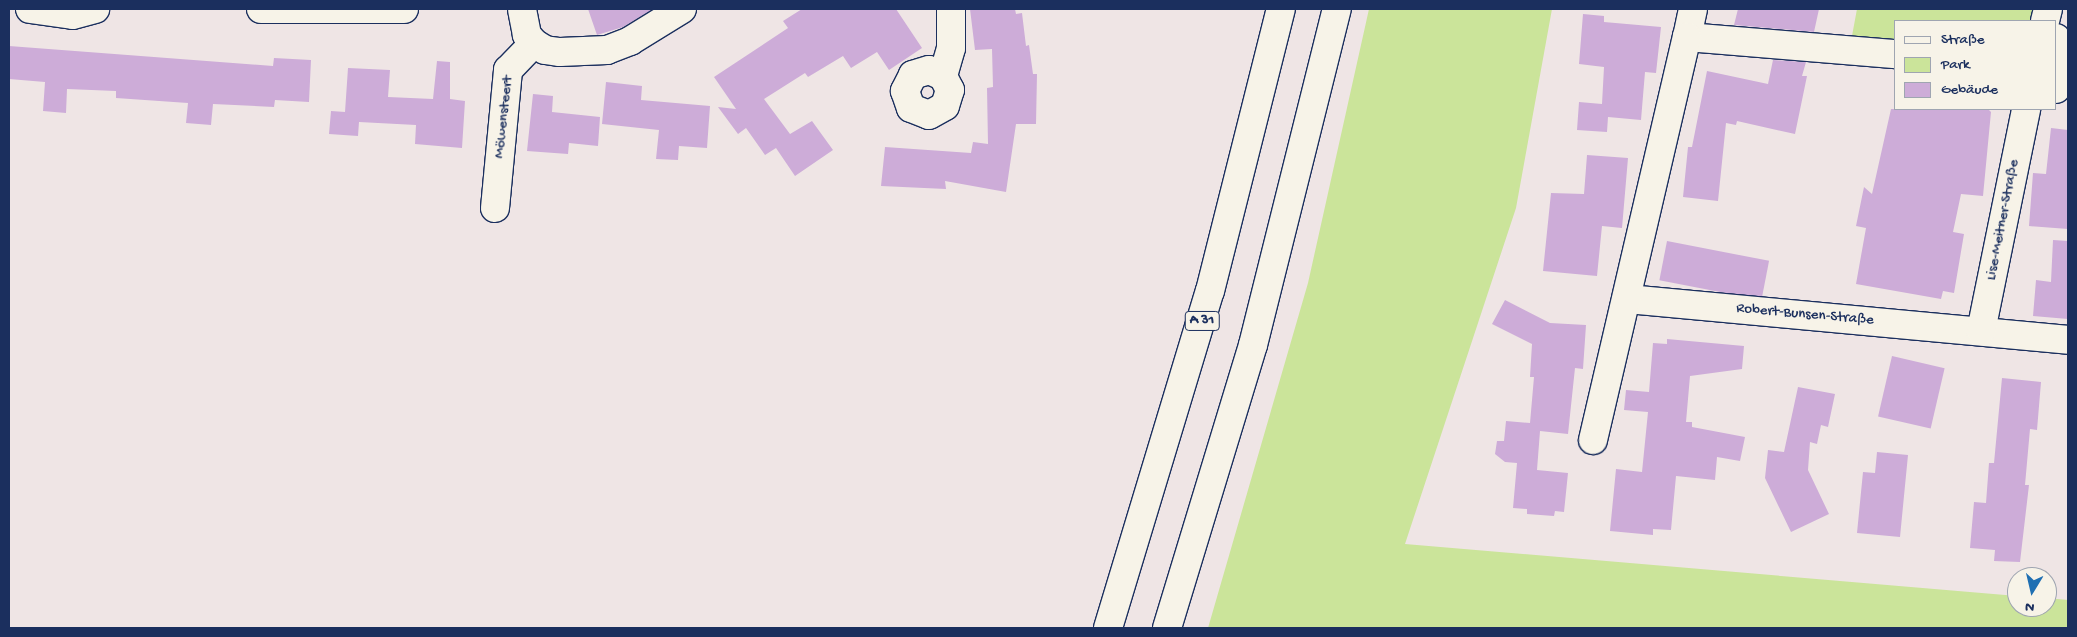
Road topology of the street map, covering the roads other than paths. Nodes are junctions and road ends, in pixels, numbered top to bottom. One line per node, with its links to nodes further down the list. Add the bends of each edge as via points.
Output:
1 (30, 9): 2 (main road, via 73,15)
2 (95, 9)
3 (261, 9): 4 (main road)
4 (404, 9)
5 (522, 9): 13 (main road, via 527,35)
6 (682, 9): 13 (main road, via 630,41 607,50 560,52 545,50)
7 (951, 9): 16 (main road, via 951,48)
8 (1281, 9): 24 (main road, A 31, via 1210,291)
9 (1338, 9): 25 (main road, via 1253,345)
10 (1693, 9): 11 (main road)
11 (1687, 37): 14 (main road); 20 (main road)
12 (2057, 39): 15 (main road, via 2067,54)
13 (534, 42): 19 (main road, Möwensteert, via 508,70)
14 (1894, 54)
15 (2068, 65): 17 (main road)
16 (943, 76)
17 (2057, 87)
18 (2026, 110): 21 (main road, Lise-Meitner-Straße)
19 (496, 208)
20 (1628, 300): 21 (main road, Robert-Bunsen-Straße); 23 (main road)
21 (1981, 332): 22 (main road, Robert-Bunsen-Straße)
22 (2068, 340)
23 (1593, 440)
24 (1108, 628)
25 (1168, 628)

